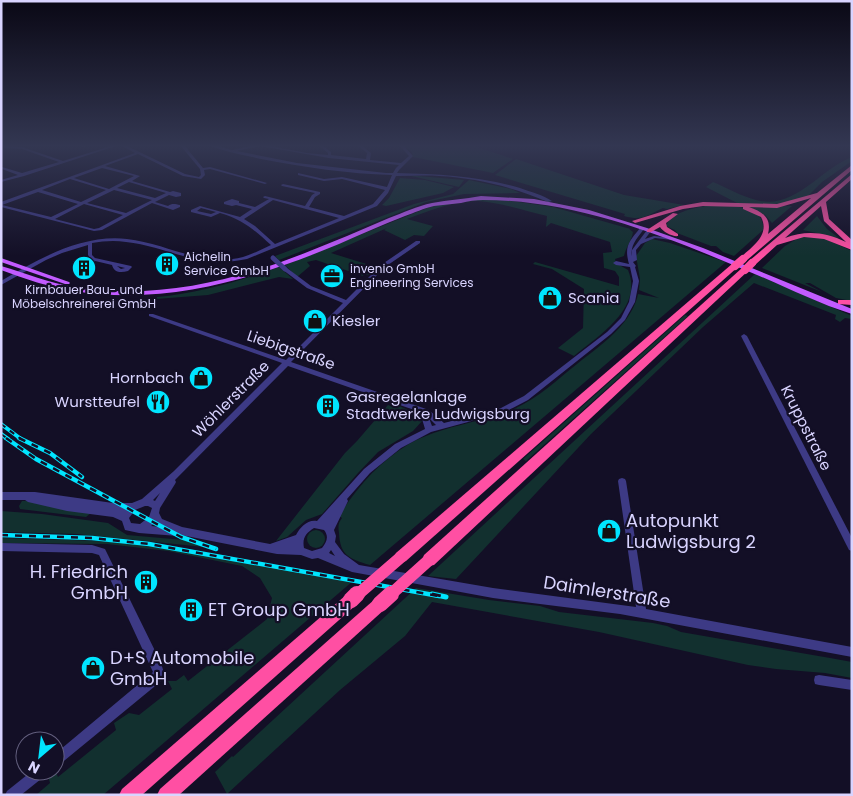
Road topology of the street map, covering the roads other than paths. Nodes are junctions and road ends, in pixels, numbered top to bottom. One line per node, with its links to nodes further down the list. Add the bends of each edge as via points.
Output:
1 (59, 182): 15 (street)
2 (86, 182): 13 (street)
3 (127, 182): 13 (street)
4 (133, 182): 20 (street, via 170,193)
5 (262, 182): 11 (street)
6 (356, 182): 14 (street)
7 (390, 182): 14 (street)
8 (479, 182): 18 (street, via 515,189)
9 (833, 182): 16 (highway)
10 (845, 182): 22 (highway)
11 (265, 183)
12 (283, 185): 27 (street, via 315,194)
13 (112, 189): 20 (street); 23 (street)
14 (388, 189): 31 (street, via 375,204)
15 (37, 190): 23 (street); 25 (street)
16 (816, 195): 34 (highway, via 777,206 703,204 673,210); 39 (highway)
17 (265, 197): 19 (street)
18 (526, 197): 21 (main road); 36 (main road); 53 (main road, via 482,197 437,203 262,271 187,290 138,294 91,292 49,285); 54 (main road, via 475,195 440,200 265,267 184,287 99,289)
19 (272, 199): 27 (street); 28 (street)
20 (154, 201): 26 (street); 30 (street)
21 (550, 201): 35 (main road)
22 (823, 201): 40 (highway); 42 (highway, via 826,220)
23 (83, 203): 30 (street); 32 (street)
24 (235, 203): 28 (street)
25 (1, 205): 32 (street)
26 (169, 206)
27 (306, 208): 31 (street)
28 (256, 209): 33 (street)
29 (219, 212): 29 (street, via 200,207 192,211 212,216); 33 (street)
30 (127, 215): 32 (street, via 97,230)
31 (345, 218): 44 (street)
32 (51, 219)
33 (240, 219): 44 (street)
34 (661, 219): 35 (highway); 36 (highway); 37 (highway, via 664,228); 39 (highway, via 692,207 741,207 766,220 768,227)
35 (635, 221): 36 (main road)
36 (648, 228): 37 (main road); 43 (street); 52 (street, via 629,248)
37 (674, 237): 43 (street, via 654,238); 58 (main road); 60 (main road)
38 (418, 242): 57 (street, Wöhlerstraße, via 382,266)
39 (762, 242): 96 (highway, bridge)
40 (774, 243): 45 (highway, via 799,235 814,235); 97 (highway, bridge, via 429,560)
41 (90, 244): 44 (street, via 125,240 203,261 220,262 245,258); 46 (street); 51 (street, via 93,259)
42 (852, 244)
43 (638, 245): 52 (street)
44 (275, 246)
45 (852, 248)
46 (51, 255): 50 (street); 53 (street)
47 (273, 257): 57 (street, bridge, via 309,287)
48 (1, 261): 53 (main road)
49 (616, 261): 52 (street)
50 (39, 263): 53 (street); 54 (street)
51 (114, 264)
52 (632, 264): 65 (street, via 635,291 630,307 616,327 536,392 503,410)
53 (19, 271): 54 (main road); 55 (street); 56 (street)
54 (40, 275)
55 (1, 278)
56 (1, 283)
57 (346, 302): 63 (street, Wöhlerstraße)
58 (841, 302): 59 (highway)
59 (852, 305)
60 (852, 312)
61 (151, 315): 63 (street, Liebigstraße)
62 (744, 336): 80 (street, Kruppstraße)
63 (287, 363): 64 (street, Liebigstraße); 67 (street, Wöhlerstraße)
64 (423, 412): 65 (street, Liebigstraße); 66 (street)
65 (442, 426): 66 (street)
66 (429, 430): 70 (street, via 383,457)
67 (177, 473): 72 (street, Wöhlerstraße); 74 (street, Wöhlerstraße)
68 (622, 481): 89 (street)
69 (1, 496): 71 (street)
70 (346, 496): 76 (street); 78 (street)
71 (23, 497): 73 (street); 75 (street, via 114,513)
72 (145, 502): 73 (street); 74 (street, via 150,502)
73 (132, 507): 75 (street)
74 (156, 511): 77 (street, via 150,522); 79 (street, via 159,522)
75 (125, 518): 77 (street, via 128,527)
76 (320, 524): 78 (street); 81 (street, via 304,529)
77 (136, 528): 79 (street)
78 (330, 529): 82 (street)
79 (182, 532): 85 (street)
80 (848, 532): 84 (street, Kruppstraße)
81 (299, 538): 85 (street); 86 (street)
82 (331, 543): 87 (street); 88 (street, Daimlerstraße, via 341,557)
83 (1, 547): 93 (street, via 92,549 102,552 157,667 156,678)
84 (852, 547)
85 (272, 548): 86 (street)
86 (302, 551): 87 (street, via 312,556)
87 (320, 554): 88 (street, Daimlerstraße, via 343,566)
88 (358, 569): 89 (street, Daimlerstraße, via 493,593)
89 (642, 612): 90 (street, Daimlerstraße)
90 (852, 652)
91 (819, 680): 92 (street)
92 (852, 685)
93 (65, 753)
94 (30, 781): 95 (street)
95 (12, 795)
96 (128, 795)
97 (166, 795)

